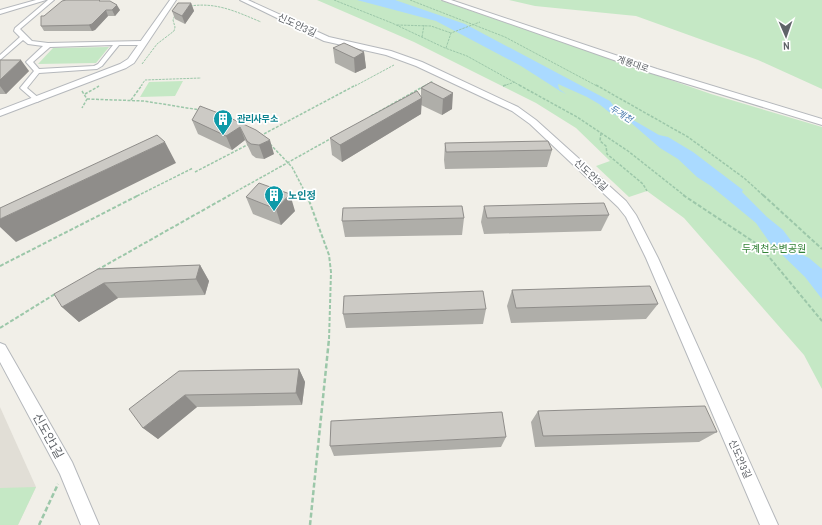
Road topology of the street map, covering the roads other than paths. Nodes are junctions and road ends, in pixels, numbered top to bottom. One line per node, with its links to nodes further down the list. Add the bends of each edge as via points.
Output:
1 (43, 0): 9 (street)
2 (51, 0): 8 (street)
3 (173, 0): 11 (street)
4 (243, 0): 22 (street, 신도안3길, via 327,39 388,53 514,109 533,122 622,204 631,215 652,258)
5 (445, 0): 19 (street, 계룡대로, via 654,71)
6 (460, 0): 18 (street, 계룡대로, via 708,81)
7 (54, 7): 8 (street)
8 (42, 8): 10 (street, via 18,29 17,32)
9 (0, 12)
10 (23, 37): 13 (street, via 30,43); 14 (street)
11 (142, 43): 12 (street); 16 (street, via 131,61 123,66)
12 (117, 44): 13 (street); 15 (street, via 95,68)
13 (48, 45): 15 (street, via 29,62)
14 (0, 58)
15 (37, 71): 16 (street, via 23,88)
16 (37, 100): 17 (street)
17 (0, 113)
18 (822, 115)
19 (822, 122)
20 (0, 349): 21 (street, 신도안1길, via 66,468)
21 (90, 525)
22 (769, 525)

